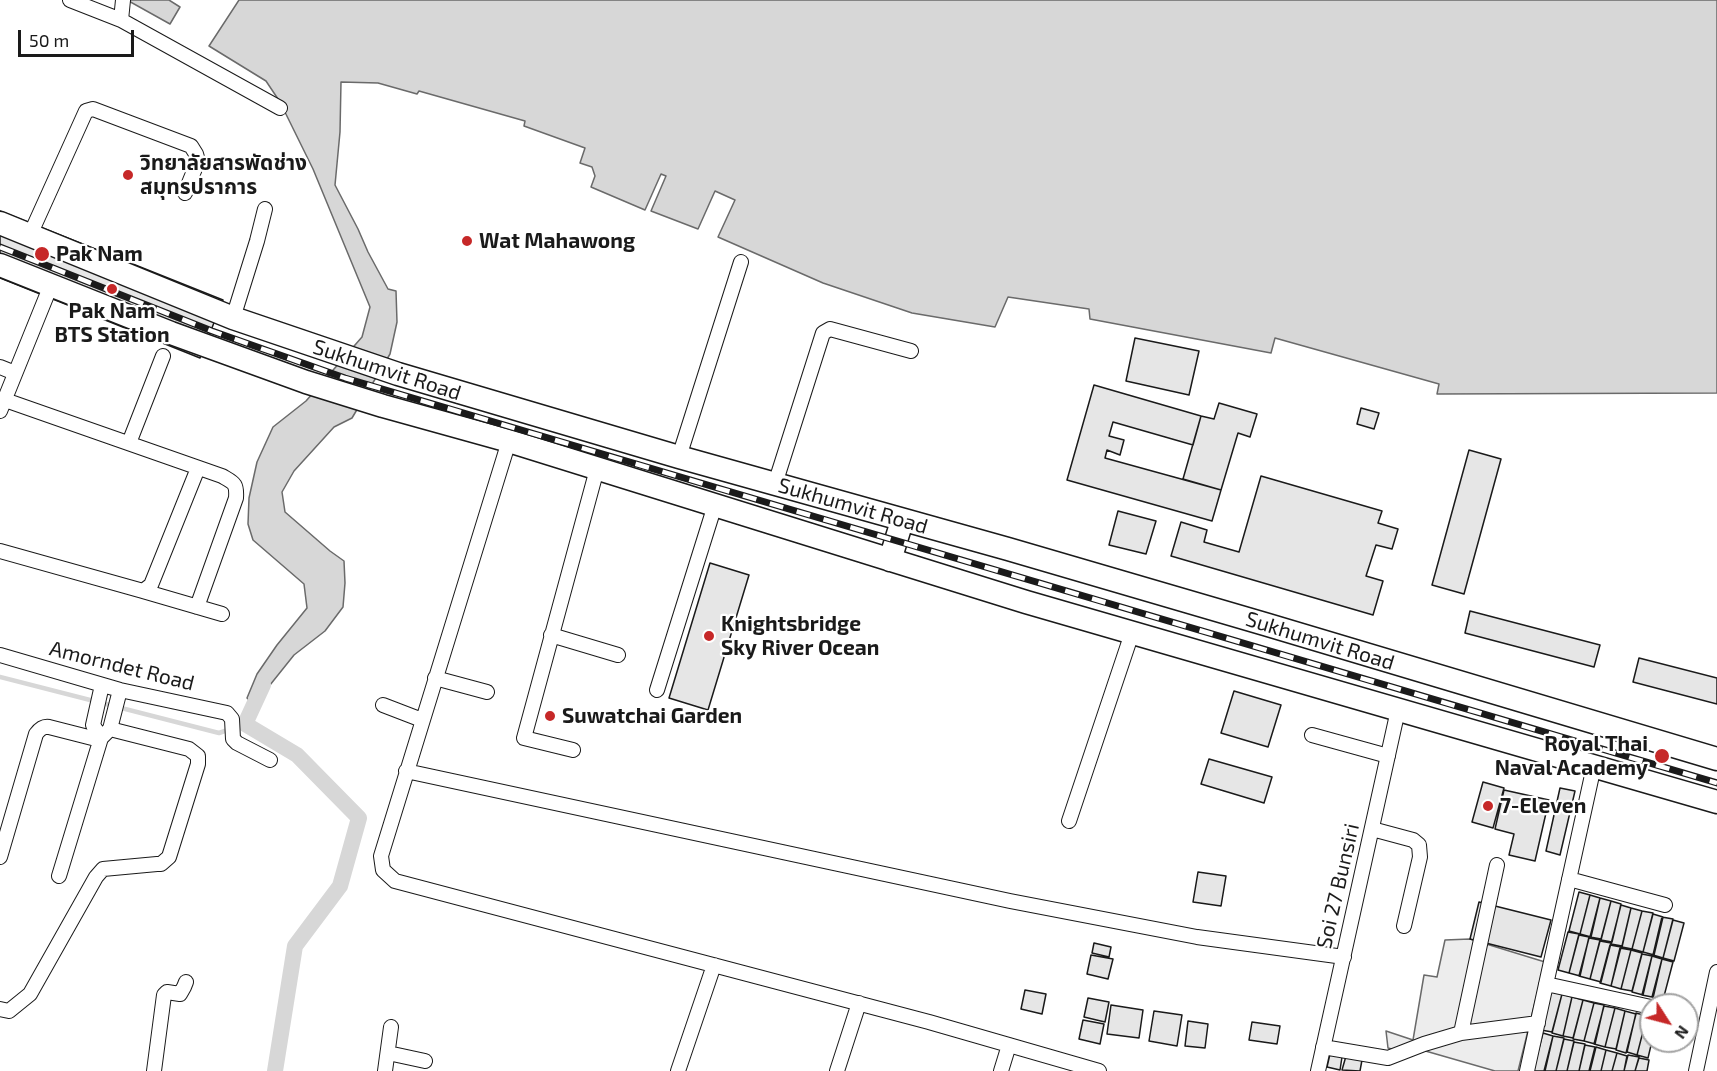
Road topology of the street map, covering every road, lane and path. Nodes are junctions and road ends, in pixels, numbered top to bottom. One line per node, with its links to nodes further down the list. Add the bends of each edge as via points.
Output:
1 (70, 0): 3 (street)
2 (123, 0): 3 (street)
3 (121, 20): 4 (street)
4 (280, 108)
5 (185, 193): 8 (street, via 198,161 190,146 93,110 86,111)
6 (265, 208): 12 (street)
7 (0, 224): 8 (highway, Sukhumvit Road)
8 (30, 236): 12 (highway, Sukhumvit Road)
9 (741, 262): 20 (street)
10 (0, 266): 11 (highway, Sukhumvit Road)
11 (51, 285): 16 (street); 18 (highway, Sukhumvit Road, via 317,385)
12 (242, 321): 20 (highway, Sukhumvit Road, via 471,396)
13 (911, 351): 23 (street, via 830,329 823,333)
14 (163, 356): 19 (street)
15 (0, 367): 16 (street)
16 (15, 373): 17 (street)
17 (2, 406): 19 (street)
18 (509, 441): 22 (highway, Sukhumvit Road); 35 (street)
19 (129, 443): 21 (street)
20 (679, 458): 23 (highway, Sukhumvit Road)
21 (198, 468): 28 (street, via 151,585); 29 (street, via 222,476 237,491)
22 (597, 469): 24 (highway, Sukhumvit Road); 32 (street)
23 (775, 484): 25 (highway, Sukhumvit Road)
24 (715, 505): 27 (highway, Sukhumvit Road); 36 (street)
25 (902, 521): 27 (highway); 47 (highway, Sukhumvit Road, via 1257,621)
26 (0, 550): 28 (street)
27 (890, 560): 31 (highway, Sukhumvit Road)
28 (142, 591): 29 (street)
29 (197, 607): 30 (street)
30 (222, 614)
31 (1132, 633): 41 (highway, Sukhumvit Road); 52 (street)
32 (551, 635): 34 (street); 45 (street, via 524,738)
33 (0, 655): 39 (street, Amorndet Road)
34 (618, 655)
35 (435, 678): 37 (street); 42 (street)
36 (657, 690)
37 (487, 692)
38 (119, 694): 39 (street, Amorndet Road); 44 (street); 48 (street, Amorndet Road, via 227,713 232,719 233,739)
39 (100, 695): 44 (street, via 93,725)
40 (383, 705): 42 (street)
41 (1398, 710): 46 (street, Soi 27 Bunsiri); 49 (highway, Sukhumvit Road)
42 (422, 720): 50 (street)
43 (1312, 735): 46 (street)
44 (104, 736): 54 (street, via 44,726 38,731); 56 (street); 67 (street, via 189,749 198,756 169,857 161,864 103,868 30,994 9,1011)
45 (573, 750)
46 (1388, 756): 53 (street, Soi 27 Bunsiri)
47 (1717, 759)
48 (270, 760)
49 (1594, 766): 51 (highway, Sukhumvit Road); 57 (street)
50 (406, 771): 60 (street, via 1010,901 1197,937); 61 (street, via 381,856 383,870 395,881)
51 (1717, 802)
52 (1069, 820)
53 (1372, 829): 59 (street, via 1419,845); 60 (street, Soi 27 Bunsiri)
54 (0, 857)
55 (1497, 865): 70 (street)
56 (59, 876)
57 (1569, 879): 58 (street); 64 (street)
58 (1665, 905)
59 (1404, 926)
60 (1344, 957): 72 (street, Soi 27 Bunsiri)
61 (714, 965): 65 (street); 77 (street)
62 (1717, 972): 83 (street)
63 (186, 982): 75 (street, via 180,994 164,995)
64 (1546, 984): 66 (street); 68 (street)
65 (860, 1003): 71 (street); 78 (street)
66 (1639, 1004)
67 (0, 1009)
68 (1538, 1023): 70 (street); 82 (street)
69 (391, 1027): 73 (street)
70 (1461, 1033): 72 (street, via 1388,1058)
71 (1009, 1045): 79 (street); 80 (street)
72 (1323, 1047): 81 (street, Soi 27 Bunsiri)
73 (388, 1053): 74 (street); 76 (street)
74 (425, 1061)
75 (154, 1071)
76 (386, 1071)
77 (678, 1071)
78 (837, 1071)
79 (1001, 1071)
80 (1100, 1071)
81 (1318, 1071)
82 (1527, 1071)
83 (1696, 1071)

